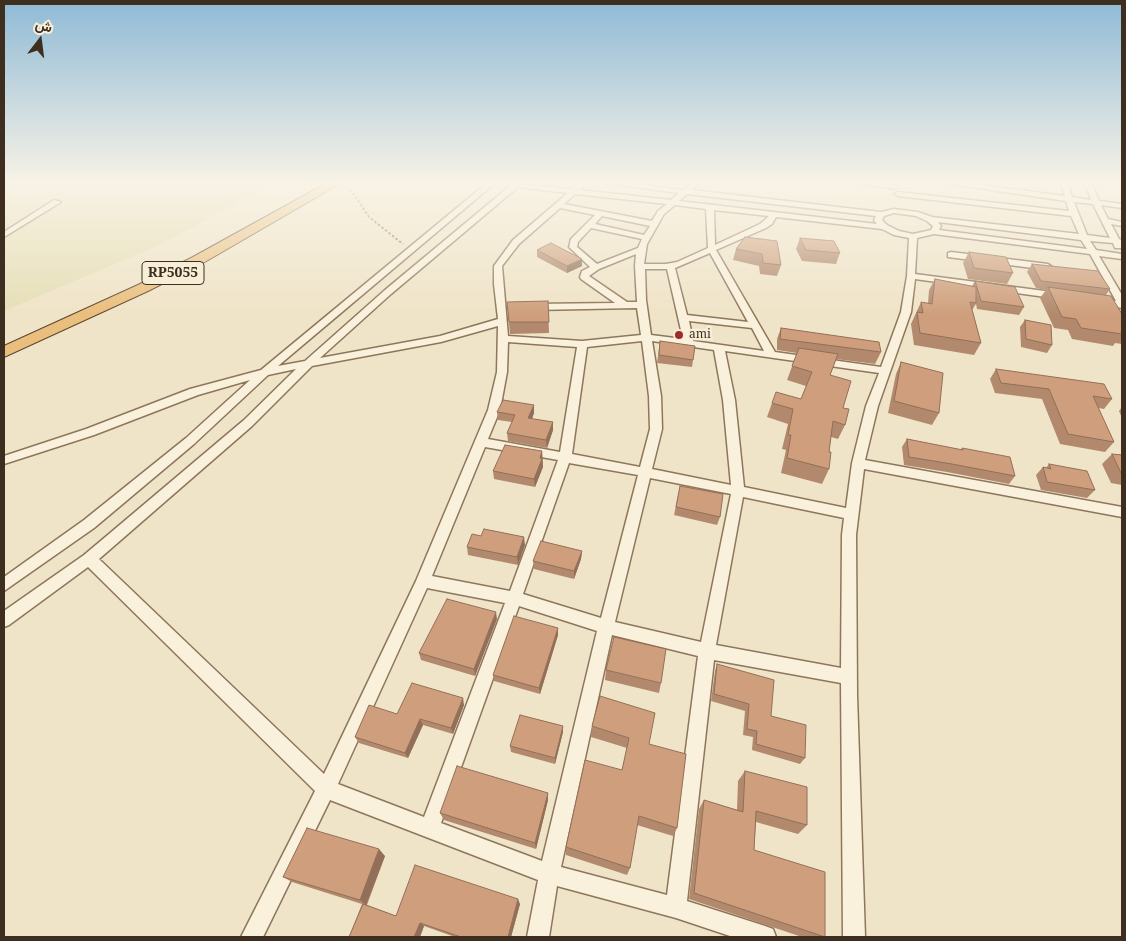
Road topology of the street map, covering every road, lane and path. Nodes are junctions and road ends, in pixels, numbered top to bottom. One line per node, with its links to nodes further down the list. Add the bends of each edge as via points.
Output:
1 (17, 227): 19 (street)
2 (240, 227): 45 (highway, RP5055, via 161,269)
3 (259, 227): 50 (highway, RP5055, via 182,268)
4 (380, 227): 24 (path)
5 (440, 227): 24 (street)
6 (463, 227): 52 (street)
7 (533, 227): 41 (street, via 502,258 497,273)
8 (588, 227): 31 (street, via 574,241 573,247)
9 (595, 227): 23 (street)
10 (653, 227): 23 (street)
11 (710, 227): 25 (street)
12 (762, 227): 25 (street)
13 (884, 227): 20 (street)
14 (937, 227): 18 (street)
15 (993, 227): 21 (street)
16 (1080, 227): 21 (street)
17 (1109, 227): 22 (street)
18 (934, 232): 20 (street); 26 (street)
19 (4, 235)
20 (913, 236): 35 (street)
21 (1084, 237): 22 (street); 26 (street)
22 (1119, 242): 27 (street)
23 (644, 244): 29 (street); 31 (street)
24 (412, 250): 54 (street)
25 (712, 250): 30 (street); 43 (street)
26 (1091, 252): 27 (street); 34 (street)
27 (1122, 254)
28 (951, 255): 32 (street)
29 (639, 266): 30 (street); 40 (street)
30 (671, 267): 42 (street)
31 (596, 268): 39 (street, via 585,273 584,277)
32 (1057, 268)
33 (1095, 273): 34 (street)
34 (1105, 274): 38 (street)
35 (911, 276): 36 (street); 53 (street, via 906,312)
36 (1074, 298)
37 (1094, 301): 38 (street)
38 (1122, 304)
39 (624, 305): 40 (street); 41 (street)
40 (642, 305): 44 (street)
41 (508, 311): 46 (street); 52 (street, via 440,338)
42 (683, 317): 43 (street); 47 (street)
43 (756, 326): 51 (street)
44 (647, 337): 47 (street); 48 (street); 59 (street, via 657,412)
45 (4, 340)
46 (502, 340): 48 (street); 55 (street, via 499,393)
47 (690, 343): 49 (street)
48 (582, 344): 56 (street)
49 (719, 347): 51 (street); 60 (street, via 729,400)
50 (4, 352)
51 (772, 355): 53 (street)
52 (307, 365): 54 (street); 63 (street, via 248,423)
53 (886, 371): 58 (street, via 872,406)
54 (265, 372): 57 (street, via 194,392 90,432); 65 (street, via 190,441 89,524)
55 (481, 442): 56 (street); 64 (street)
56 (565, 457): 59 (street); 66 (street)
57 (4, 460)
58 (858, 463): 61 (street); 62 (street)
59 (645, 472): 60 (street); 68 (street)
60 (738, 490): 62 (street); 69 (street)
61 (1122, 512)
62 (851, 514): 70 (street)
63 (89, 559): 67 (street); 71 (street)
64 (423, 581): 66 (street); 71 (street)
65 (4, 585)
66 (515, 598): 68 (street); 72 (street)
67 (4, 620)
68 (606, 627): 69 (street); 73 (street)
69 (707, 651): 70 (street); 74 (street)
70 (849, 677): 78 (street)
71 (326, 789): 72 (street); 75 (street)
72 (429, 828): 73 (street)
73 (549, 874): 74 (street); 76 (street)
74 (676, 908): 77 (street)
75 (252, 937)
76 (538, 937)
77 (765, 937)
78 (854, 937)

